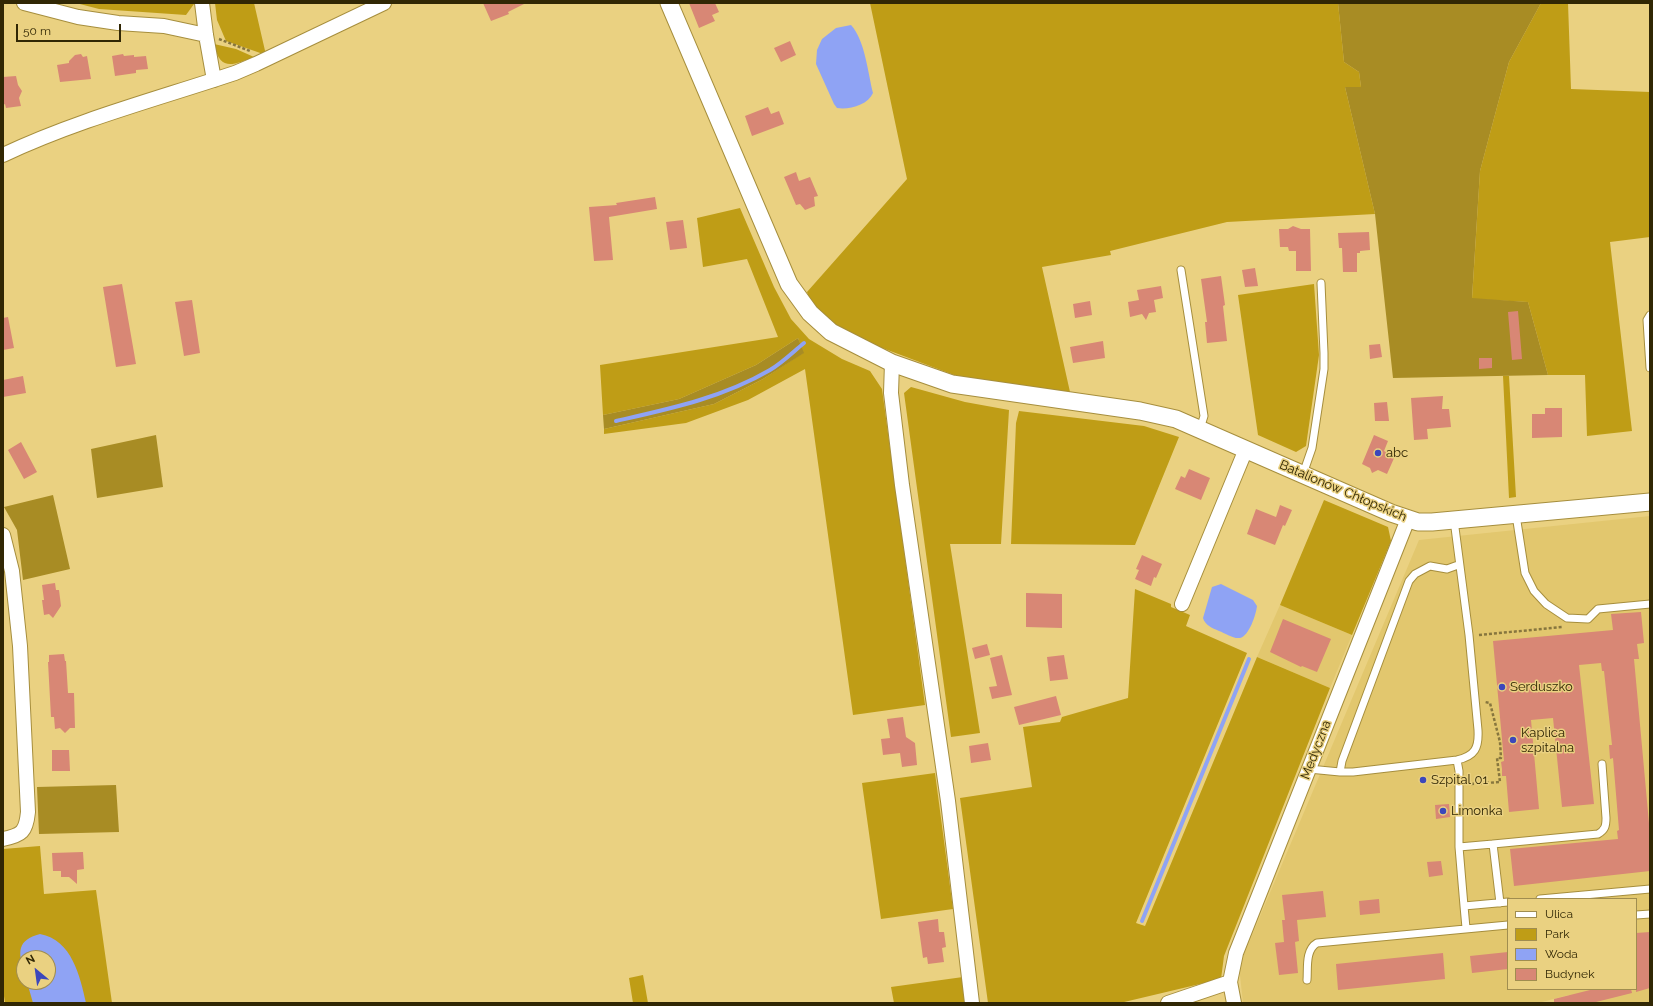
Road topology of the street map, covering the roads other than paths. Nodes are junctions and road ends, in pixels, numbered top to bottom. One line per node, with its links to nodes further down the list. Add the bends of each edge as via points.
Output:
1 (24, 3): 5 (street, via 78,17 164,26)
2 (202, 3): 5 (street)
3 (384, 3): 6 (street)
4 (669, 3): 11 (street, Batalionów Chłopskich, via 788,284 810,313 831,332)
5 (206, 35): 6 (street)
6 (214, 80): 7 (street, via 83,123)
7 (3, 155)
8 (1181, 270): 13 (lane, via 1204,416)
9 (1320, 283): 15 (lane, via 1324,369 1312,448)
10 (1650, 315): 12 (lane, via 1646,320)
11 (892, 363): 13 (street, Batalionów Chłopskich, via 952,384 1140,410 1176,419); 42 (street, via 891,393 902,485 949,809)
12 (1650, 368)
13 (1200, 429): 14 (street, Batalionów Chłopskich)
14 (1246, 449): 15 (street, Batalionów Chłopskich); 22 (street)
15 (1303, 474): 18 (street, Batalionów Chłopskich)
16 (1650, 502): 17 (street, Batalionów Chłopskich)
17 (1516, 515): 19 (street, Batalionów Chłopskich); 23 (lane, via 1525,573 1534,591 1546,604 1567,618 1588,619 1598,609)
18 (1408, 519): 19 (street, Batalionów Chłopskich, via 1418,522); 26 (street, Medyczna)
19 (1454, 520): 21 (lane)
20 (3, 535): 28 (street, via 12,571 20,646 28,812 25,829 20,834)
21 (1458, 565): 24 (lane, via 1469,635 1479,739 1472,754); 27 (lane, via 1447,569 1430,566 1415,574 1409,581)
22 (1182, 604)
23 (1650, 604)
24 (1457, 760): 27 (lane); 30 (lane)
25 (1602, 764): 29 (lane, via 1606,818 1606,827 1603,831 1598,834)
26 (1309, 769): 27 (lane); 41 (street, Medyczna, via 1236,953)
27 (1340, 772)
28 (3, 840)
29 (1493, 844): 30 (lane); 34 (lane)
30 (1459, 847): 35 (lane)
31 (1650, 889): 32 (lane)
32 (1551, 898)
33 (1507, 902): 34 (lane)
34 (1500, 903): 35 (lane)
35 (1464, 906): 39 (lane)
36 (1650, 914): 37 (lane)
37 (1637, 915)
38 (1507, 925): 39 (lane)
39 (1466, 928): 40 (lane, via 1316,943 1309,953)
40 (1308, 980)
41 (1230, 982): 43 (street); 44 (street)
42 (972, 1003)
43 (1168, 1003)
44 (1234, 1003)

